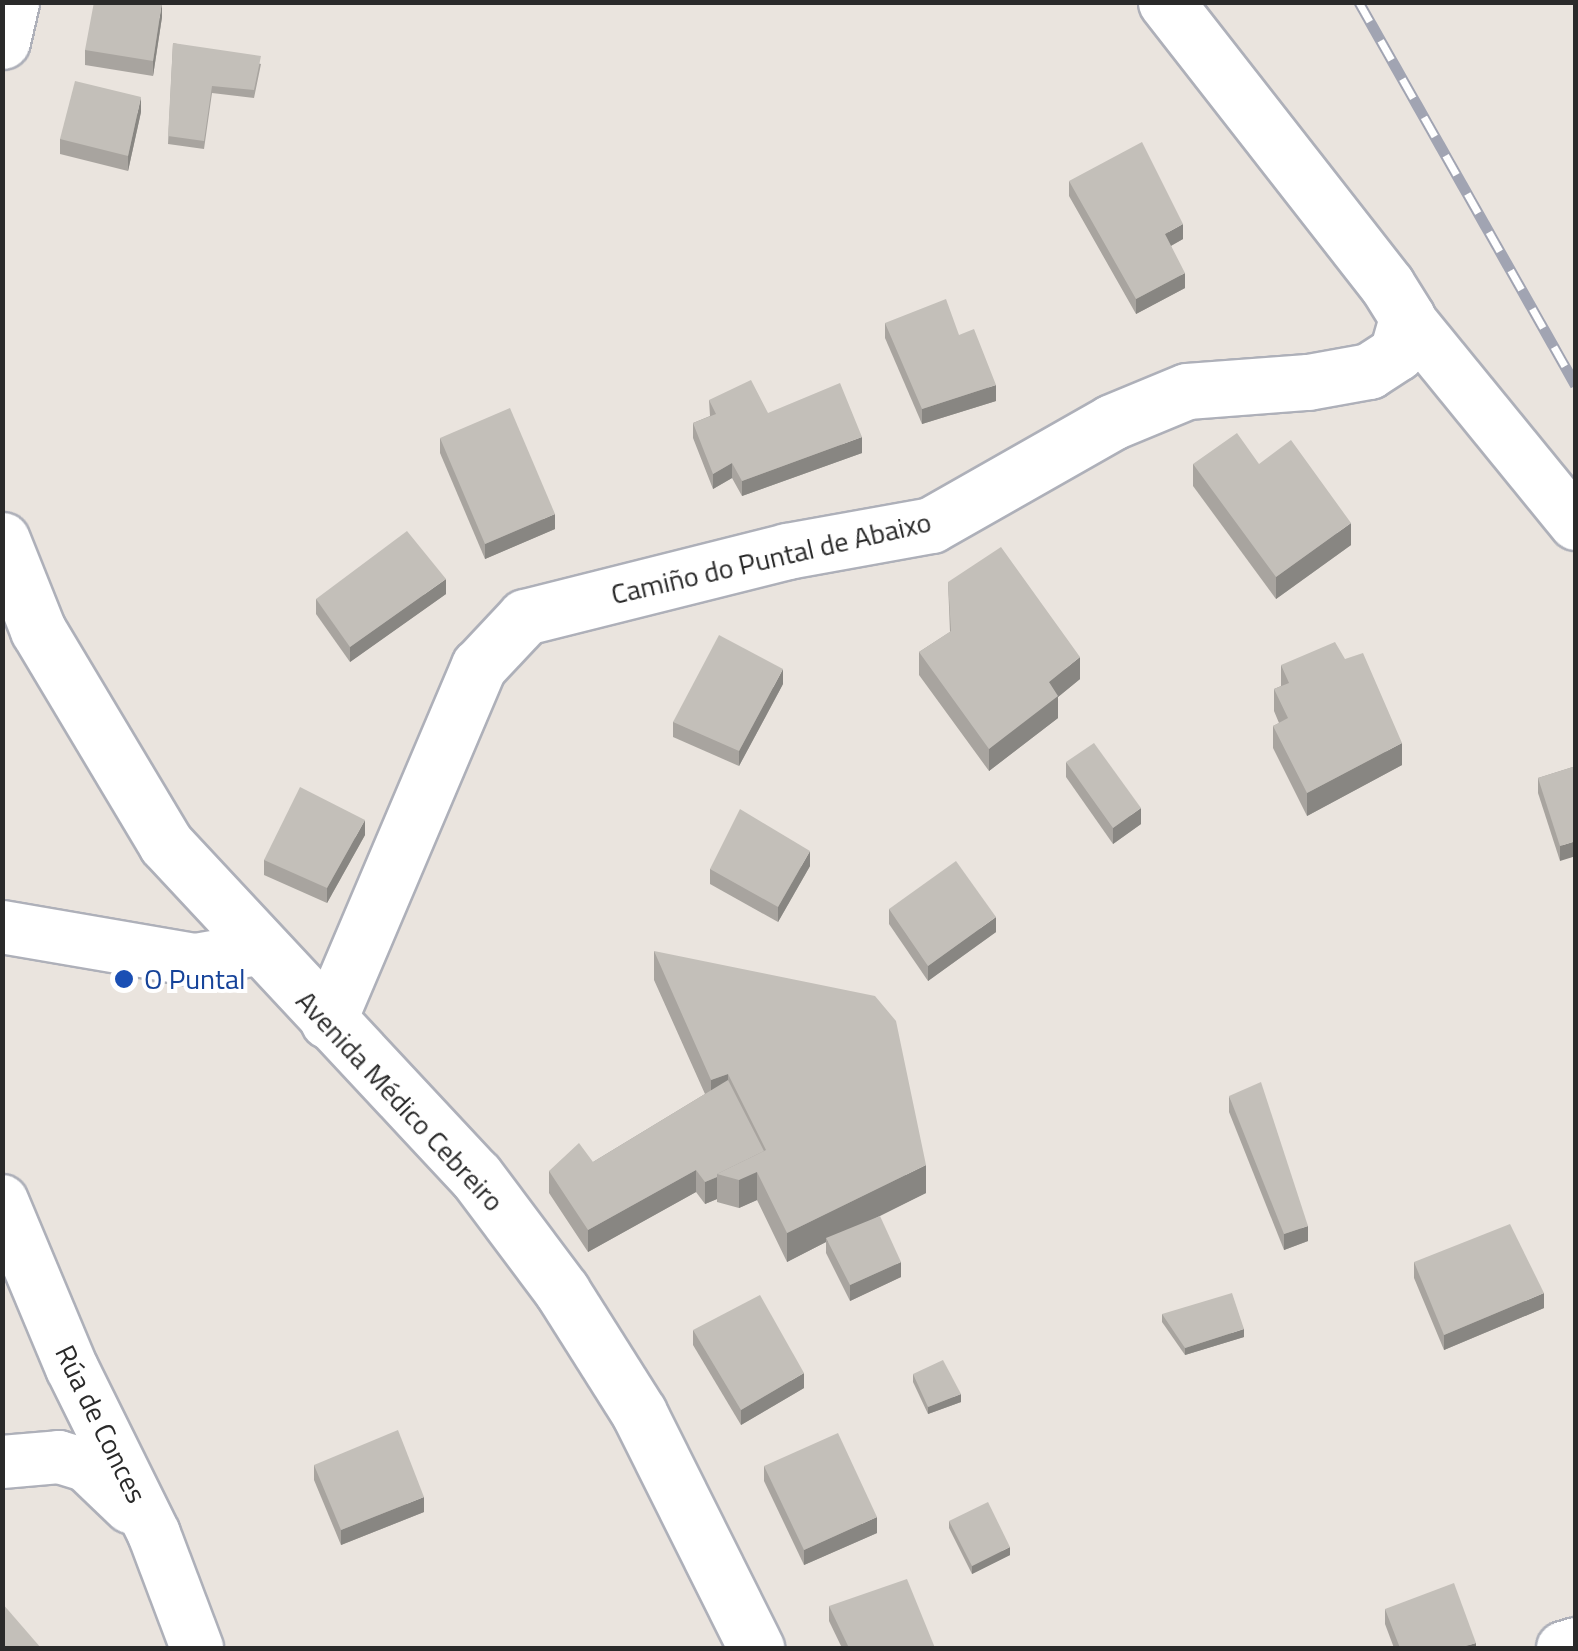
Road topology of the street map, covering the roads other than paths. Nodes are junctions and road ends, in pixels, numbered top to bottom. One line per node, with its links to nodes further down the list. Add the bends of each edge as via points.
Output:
1 (10, 2): 3 (street)
2 (1166, 2): 4 (street)
3 (2, 42)
4 (1406, 317): 5 (street); 9 (street, Camiño do Puntal de Abaixo, via 1396,353 1369,371 1187,392 1112,422 931,525 787,550 525,618 478,666)
5 (1576, 524)
6 (2, 540): 8 (street, Avenida Médico Cebreiro, via 38,630 166,844)
7 (13, 943): 8 (street, via 195,960)
8 (258, 948): 9 (street, Avenida Médico Cebreiro)
9 (328, 1020): 17 (street, Avenida Médico Cebreiro, via 476,1176 562,1291 639,1414)
10 (2, 1200): 11 (street, Rúa de Conces)
11 (86, 1397): 12 (street, via 43,1434); 14 (street, Rúa de Conces)
12 (2, 1452)
13 (2, 1462): 14 (street, via 59,1458 86,1464)
14 (154, 1534): 16 (street, Rúa de Conces)
15 (1576, 1644): 18 (street)
16 (198, 1648)
17 (756, 1648)
18 (1563, 1648)

